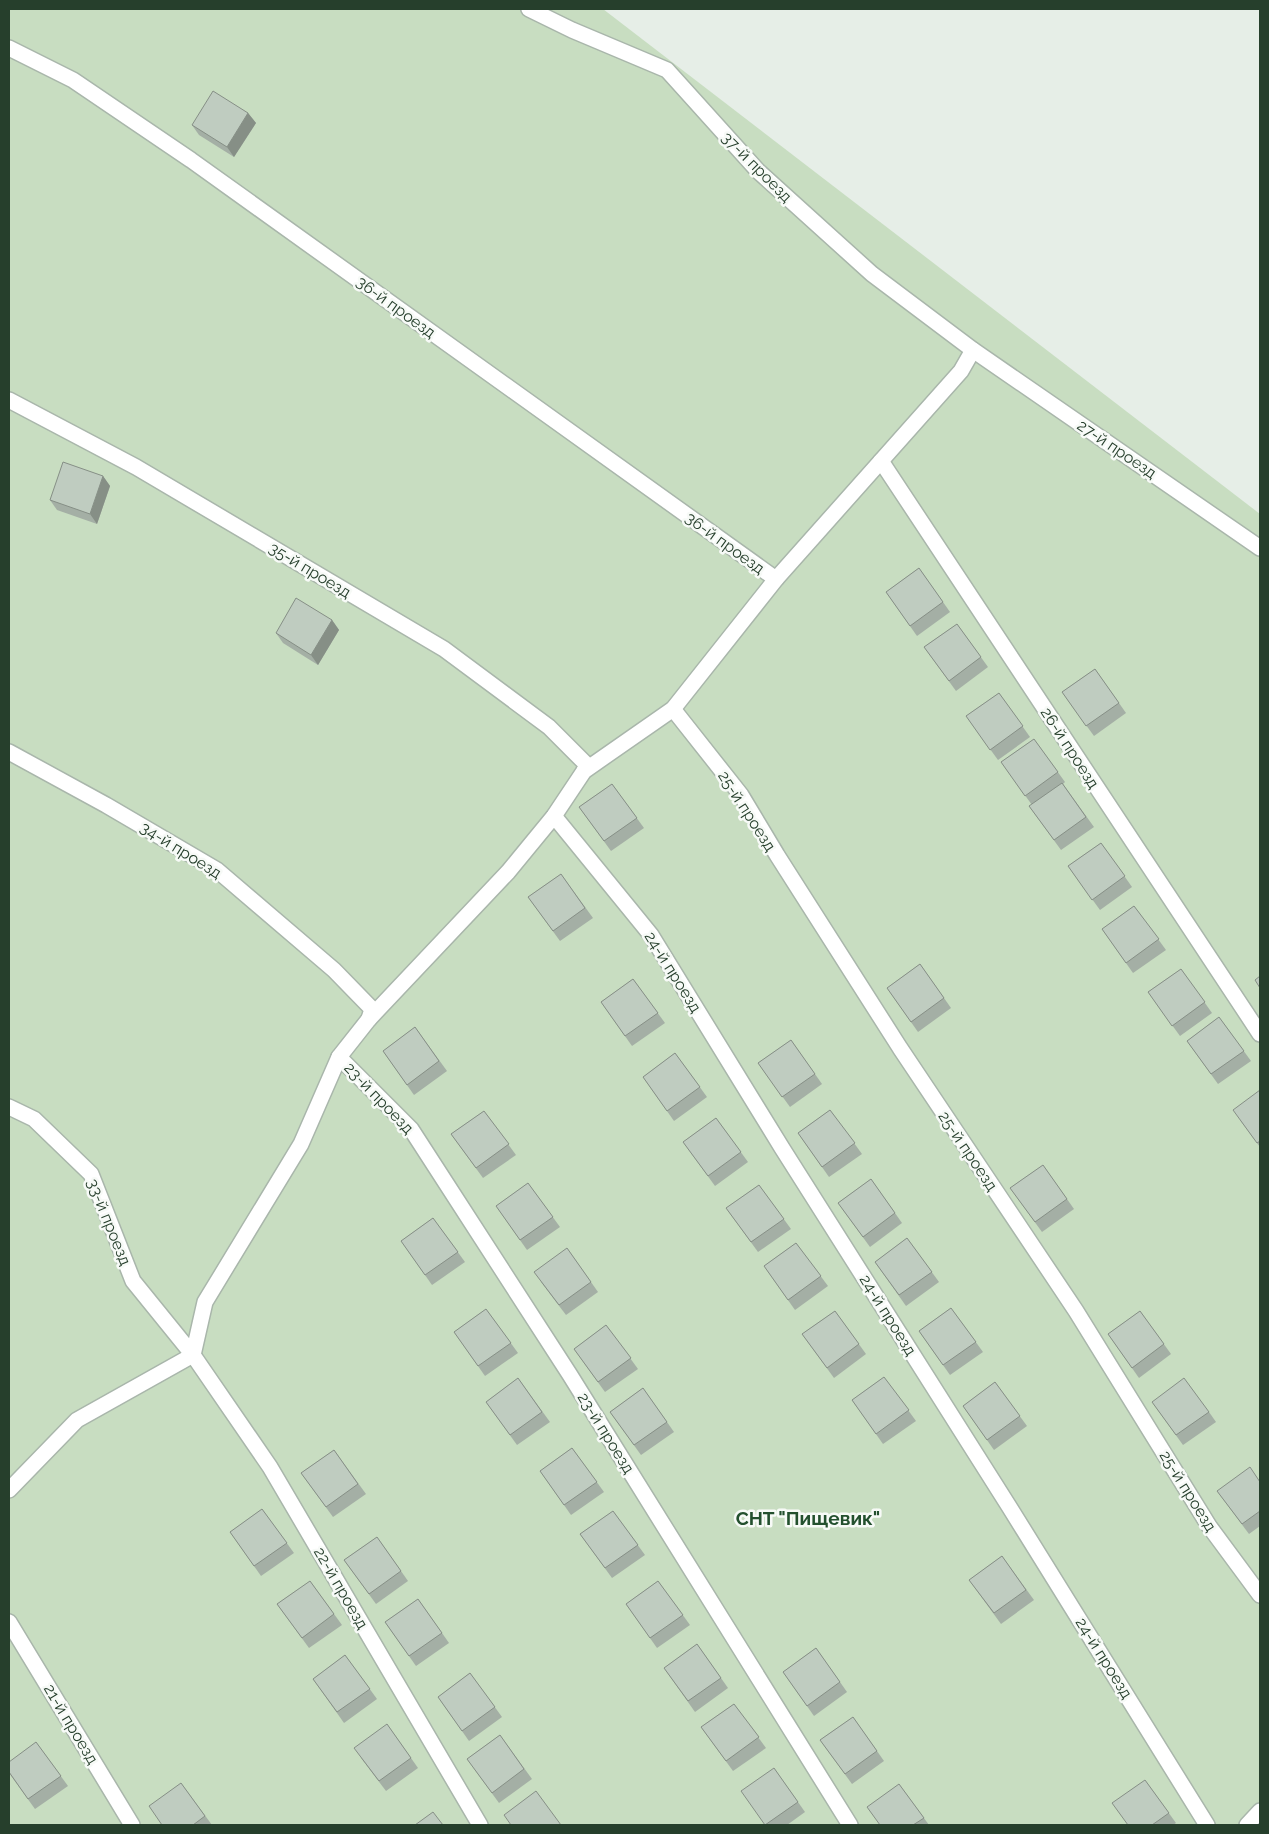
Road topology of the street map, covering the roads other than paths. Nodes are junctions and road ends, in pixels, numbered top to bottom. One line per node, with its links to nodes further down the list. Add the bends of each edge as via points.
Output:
1 (529, 9): 3 (street, 37-й проезд, via 667,70 758,171 872,274)
2 (9, 48): 7 (street, 36-й проезд, via 73,80 191,160)
3 (973, 350): 5 (street, via 961,371); 6 (street, 27-й проезд)
4 (9, 400): 10 (street, 35-й проезд, via 136,466 444,649 549,727 587,765)
5 (881, 461): 7 (street); 13 (street, 26-й проезд)
6 (1260, 548)
7 (776, 580): 8 (street)
8 (673, 708): 10 (street); 18 (street, 25-й проезд, via 741,796 900,1048 1076,1311 1209,1526)
9 (9, 752): 12 (street, 34-й проезд, via 217,870 334,970 372,1009)
10 (584, 771): 11 (street)
11 (554, 816): 12 (street, via 508,872); 24 (street, 24-й проезд, via 651,936)
12 (369, 1019): 14 (street)
13 (1260, 1034)
14 (339, 1057): 16 (street, via 301,1144 205,1302); 23 (street, 23-й проезд, via 411,1129 570,1375)
15 (9, 1107): 16 (street, 33-й проезд, via 34,1119 91,1174 133,1281)
16 (193, 1355): 17 (street, via 77,1420); 22 (street, 22-й проезд, via 270,1468)
17 (9, 1490)
18 (1260, 1595)
19 (9, 1622): 21 (street, 21-й проезд)
20 (1260, 1811): 25 (street)
21 (132, 1825)
22 (480, 1825)
23 (850, 1825)
24 (1207, 1825)
25 (1247, 1825)

